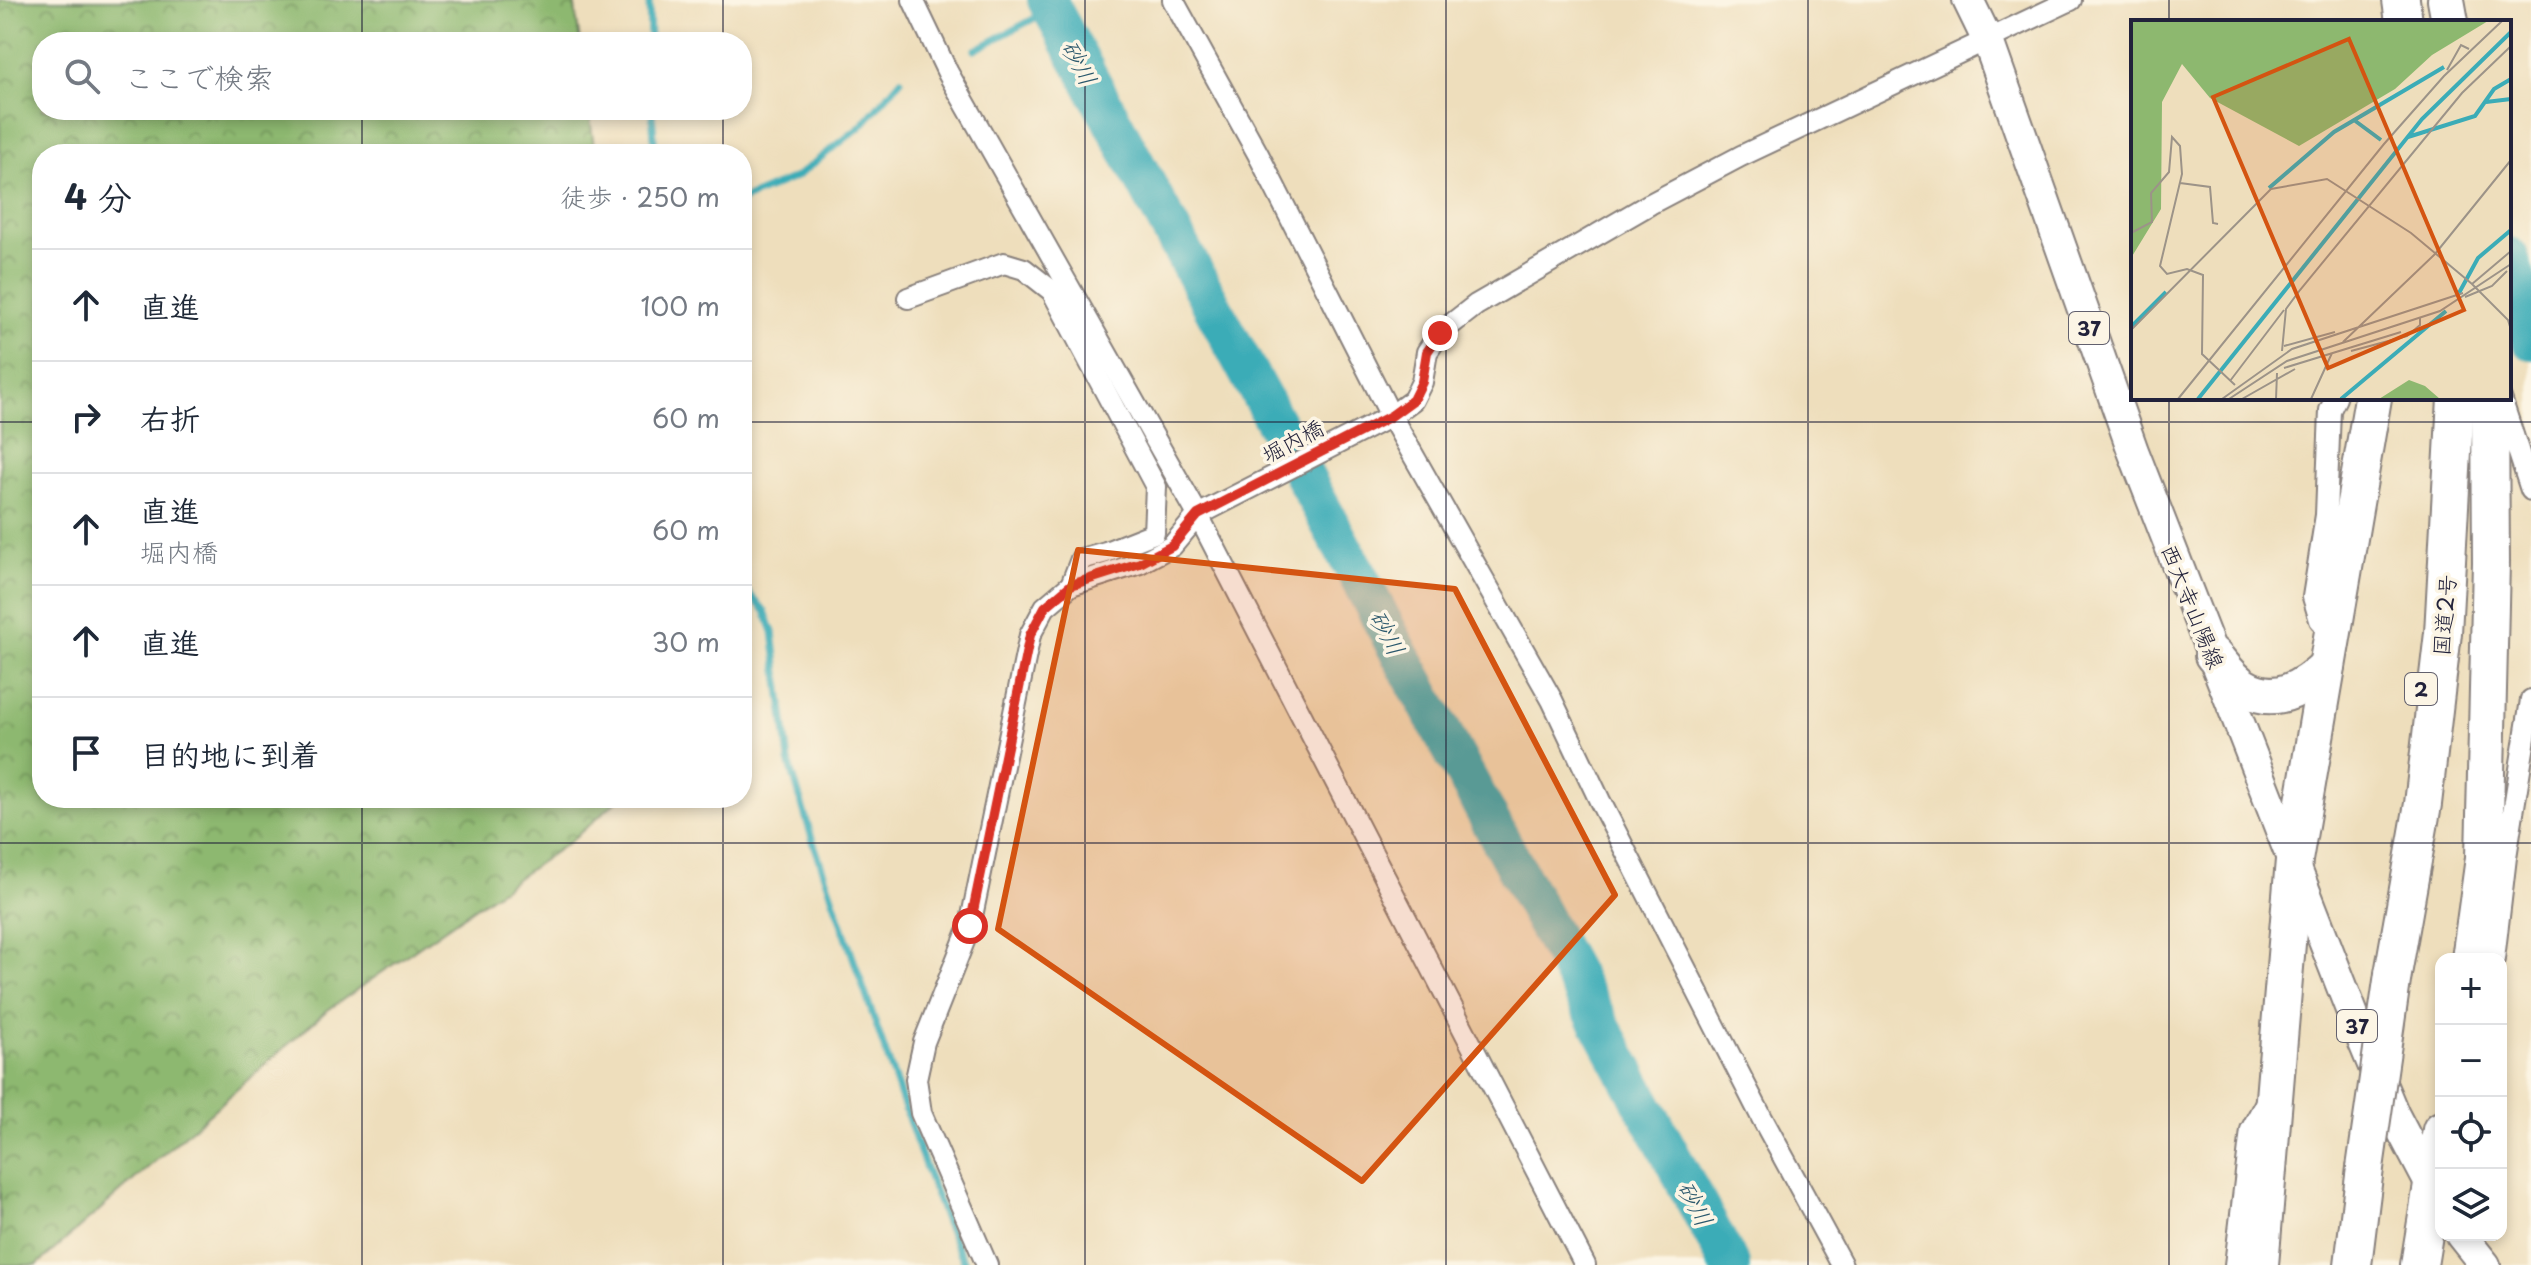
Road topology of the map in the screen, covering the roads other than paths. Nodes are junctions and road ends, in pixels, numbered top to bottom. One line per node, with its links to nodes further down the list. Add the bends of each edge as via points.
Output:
1 (913, 0): 21 (street, via 948,73)
2 (1173, 0): 19 (street)
3 (1968, 0): 14 (main road, 西大寺山陽線 / 37)
4 (2071, 0): 14 (street, 堀内橋)
5 (2387, 0): 9 (highway)
6 (2401, 0): 10 (street); 11 (highway)
7 (2435, 0): 12 (highway)
8 (2446, 0): 13 (highway)
9 (2390, 20)
10 (2391, 20)
11 (2404, 20)
12 (2438, 20)
13 (2450, 20)
14 (1988, 41): 19 (street, 堀内橋, via 1741,156 1476,305 1440,333 1427,352 1413,400); 24 (main road, 西大寺山陽線 / 37, via 2133,451)
15 (908, 298): 22 (street, via 1004,263 1024,269 1052,291 1156,487 1154,533 1081,559)
16 (2335, 400): 23 (street, via 2313,597)
17 (2465, 401): 20 (street); 27 (highway, via 2491,562 2484,858); 38 (highway, 国道2号 / 2, bridge, via 2426,633 2393,974)
18 (2373, 402): 23 (highway)
19 (1391, 416): 21 (street, 堀内橋); 35 (street, via 1552,700 1740,1076)
20 (2531, 490)
21 (1207, 511): 22 (street, via 1172,546 1140,563); 34 (street)
22 (1071, 585): 33 (street, via 1045,607 1030,635 970,926 924,1042 916,1079 921,1113)
23 (2330, 649): 24 (highway, via 2306,686 2270,696 2243,686); 26 (highway)
24 (2213, 655): 26 (main road, 西大寺山陽線 / 37)
25 (2531, 700): 28 (street)
26 (2294, 860): 29 (highway); 30 (main road, 西大寺山陽線 / 37, via 2394,1115)
27 (2471, 953)
28 (2495, 953)
29 (2274, 1086): 36 (street, via 2251,1130); 37 (highway)
30 (2435, 1193)
31 (2435, 1199): 39 (highway)
32 (2466, 1241): 40 (main road)
33 (987, 1265)
34 (1585, 1265)
35 (1842, 1265)
36 (2235, 1265)
37 (2260, 1265)
38 (2353, 1265)
39 (2419, 1265)
40 (2485, 1265)

